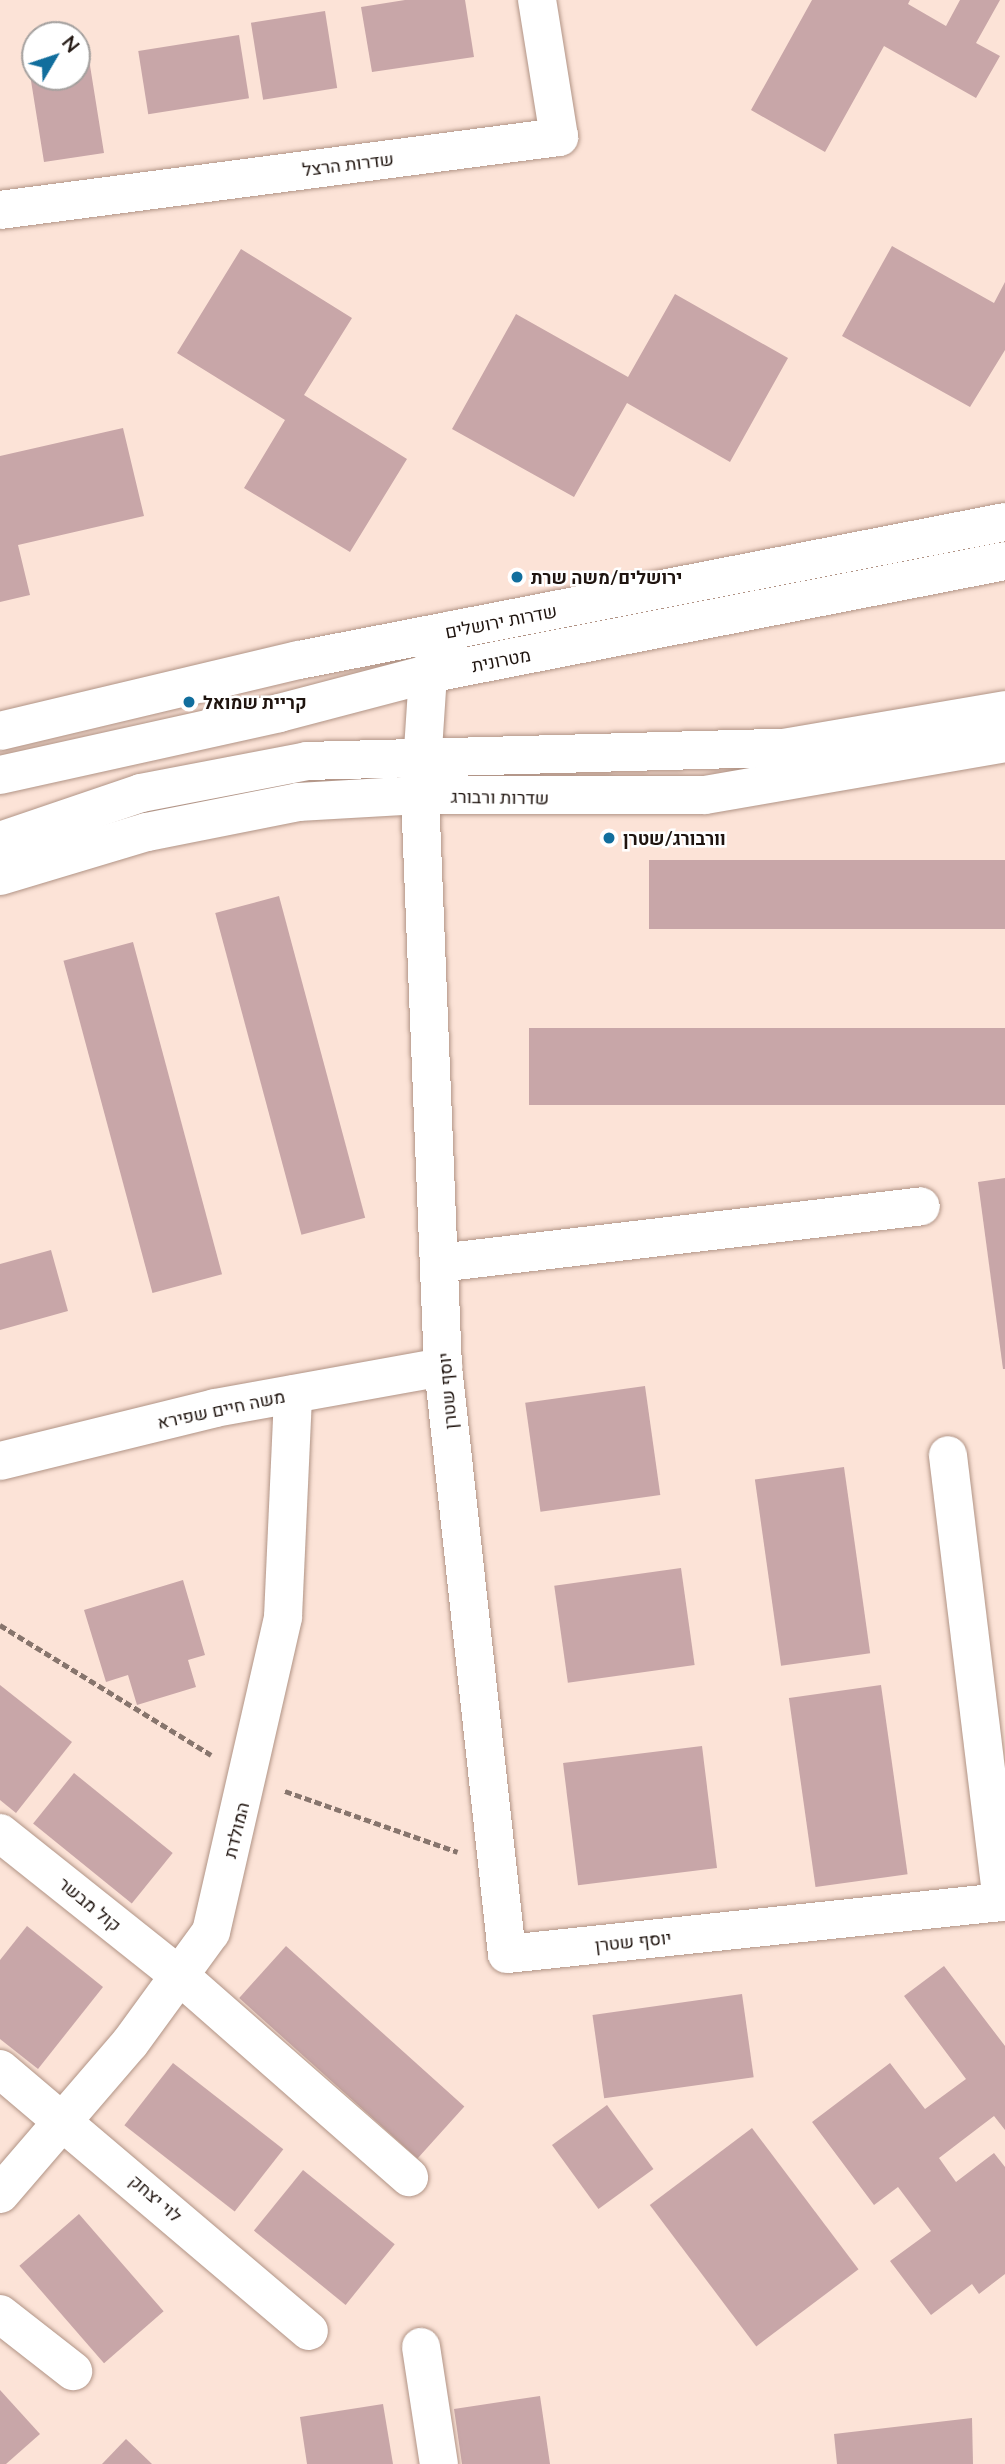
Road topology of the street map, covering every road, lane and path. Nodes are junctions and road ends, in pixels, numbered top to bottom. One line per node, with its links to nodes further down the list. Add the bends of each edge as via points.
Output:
1 (537, 0): 2 (street, שדרות הרצל, via 559,137)
2 (0, 210)
3 (1005, 522): 5 (street, שדרות ירושלים)
4 (1005, 561): 6 (street, מטרונית)
5 (452, 630): 6 (street); 8 (street, שדרות ירושלים, via 299,660)
6 (428, 674): 10 (street, יוסף שטרן); 11 (street, מטרונית, via 279,713)
7 (1005, 710): 10 (street, via 783,748)
8 (0, 731)
9 (1005, 743): 12 (street, שדרות ורבורג, via 705,795)
10 (421, 756): 12 (street, יוסף שטרן); 13 (street, via 307,761 141,793)
11 (0, 775)
12 (420, 795): 14 (street, שדרות ורבורג, via 298,802 147,832); 16 (street, יוסף שטרן)
13 (0, 841)
14 (0, 876)
15 (921, 1206): 16 (street)
16 (439, 1263): 17 (street, יוסף שטרן)
17 (443, 1367): 18 (street, משה חיים שפירא); 19 (street, יוסף שטרן, via 507,1954 1002,1902)
18 (293, 1394): 20 (street, משה חיים שפירא, via 215,1408); 22 (street, המולדת, via 283,1617 211,1932)
19 (948, 1455)
20 (0, 1461)
21 (0, 1833): 22 (street, קול מבשר)
22 (180, 1976): 24 (street, המולדת); 25 (street, קול מבשר)
23 (0, 2069): 24 (street, לוי יצחק)
24 (64, 2119): 26 (street, המולדת); 28 (street, לוי יצחק)
25 (409, 2177)
26 (0, 2194)
27 (0, 2314): 30 (street)
28 (309, 2330)
29 (421, 2347): 31 (street)
30 (73, 2371)
31 (439, 2464)

